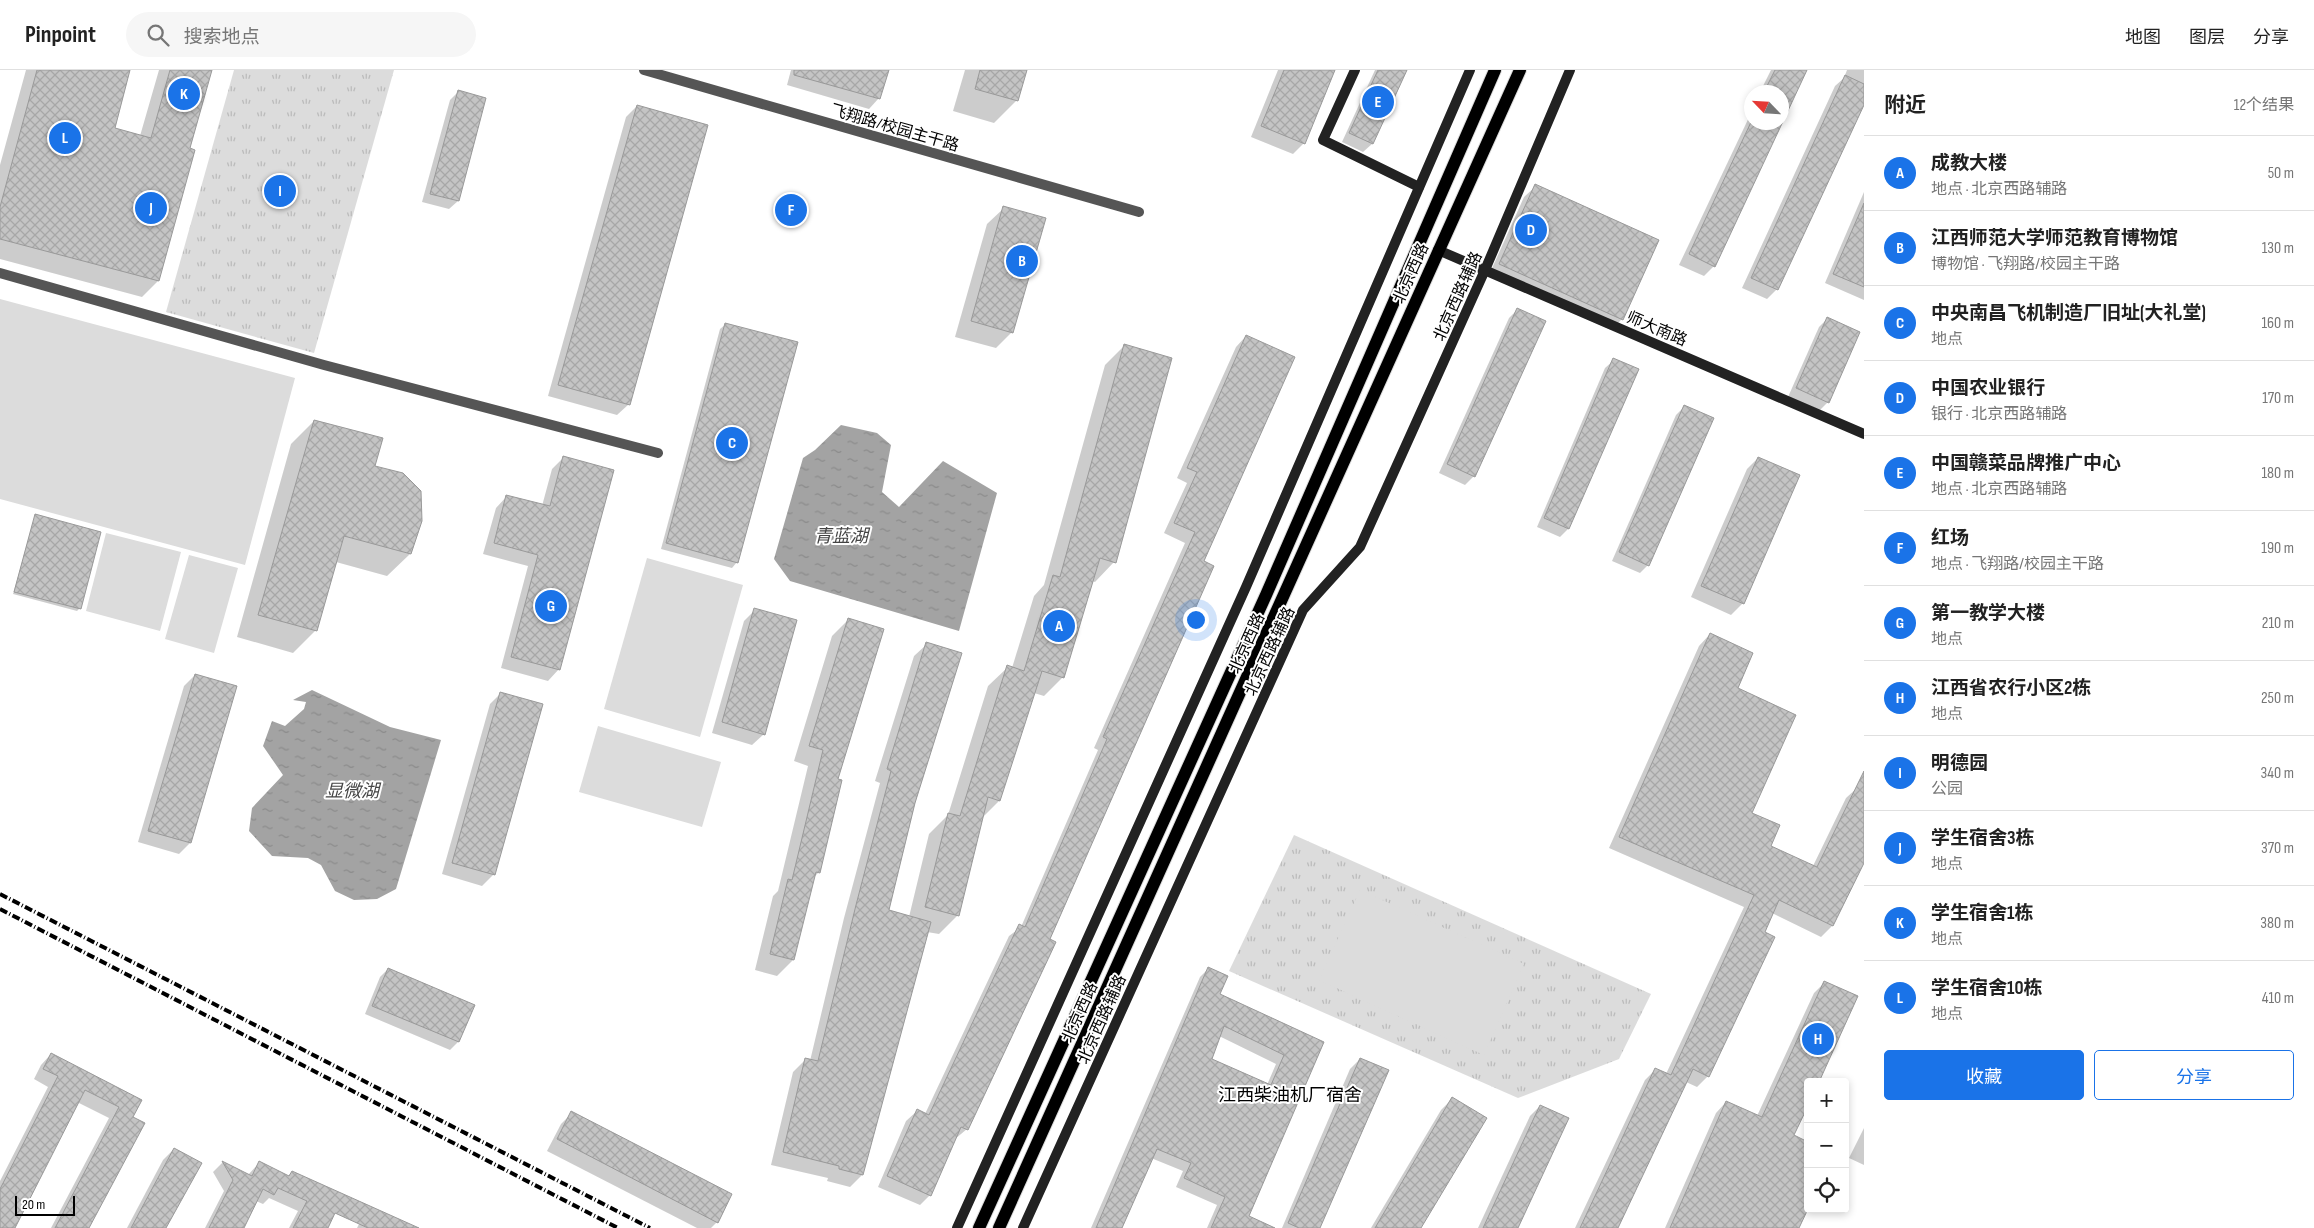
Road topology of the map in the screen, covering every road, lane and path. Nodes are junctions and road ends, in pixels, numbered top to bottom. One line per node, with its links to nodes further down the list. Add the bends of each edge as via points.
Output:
1 (644, 70): 8 (street, 飞翔路/校园主干路)
2 (1355, 70): 7 (main road, via 1323,140)
3 (1470, 70): 7 (main road)
4 (1496, 70): 15 (main road, 北京西路, via 1266,595)
5 (1520, 70): 9 (main road, 北京西路)
6 (1570, 70): 10 (main road, 北京西路辅路)
7 (1419, 187): 14 (main road, via 1246,588)
8 (1139, 212)
9 (1438, 250): 10 (main road, 师大南路); 16 (main road, 北京西路)
10 (1485, 270): 12 (main road, 师大南路); 17 (main road, 北京西路辅路, via 1360,546 1303,610)
11 (0, 273): 13 (street, via 324,365)
12 (1864, 434)
13 (658, 453)
14 (957, 1228)
15 (979, 1228)
16 (999, 1228)
17 (1023, 1228)

